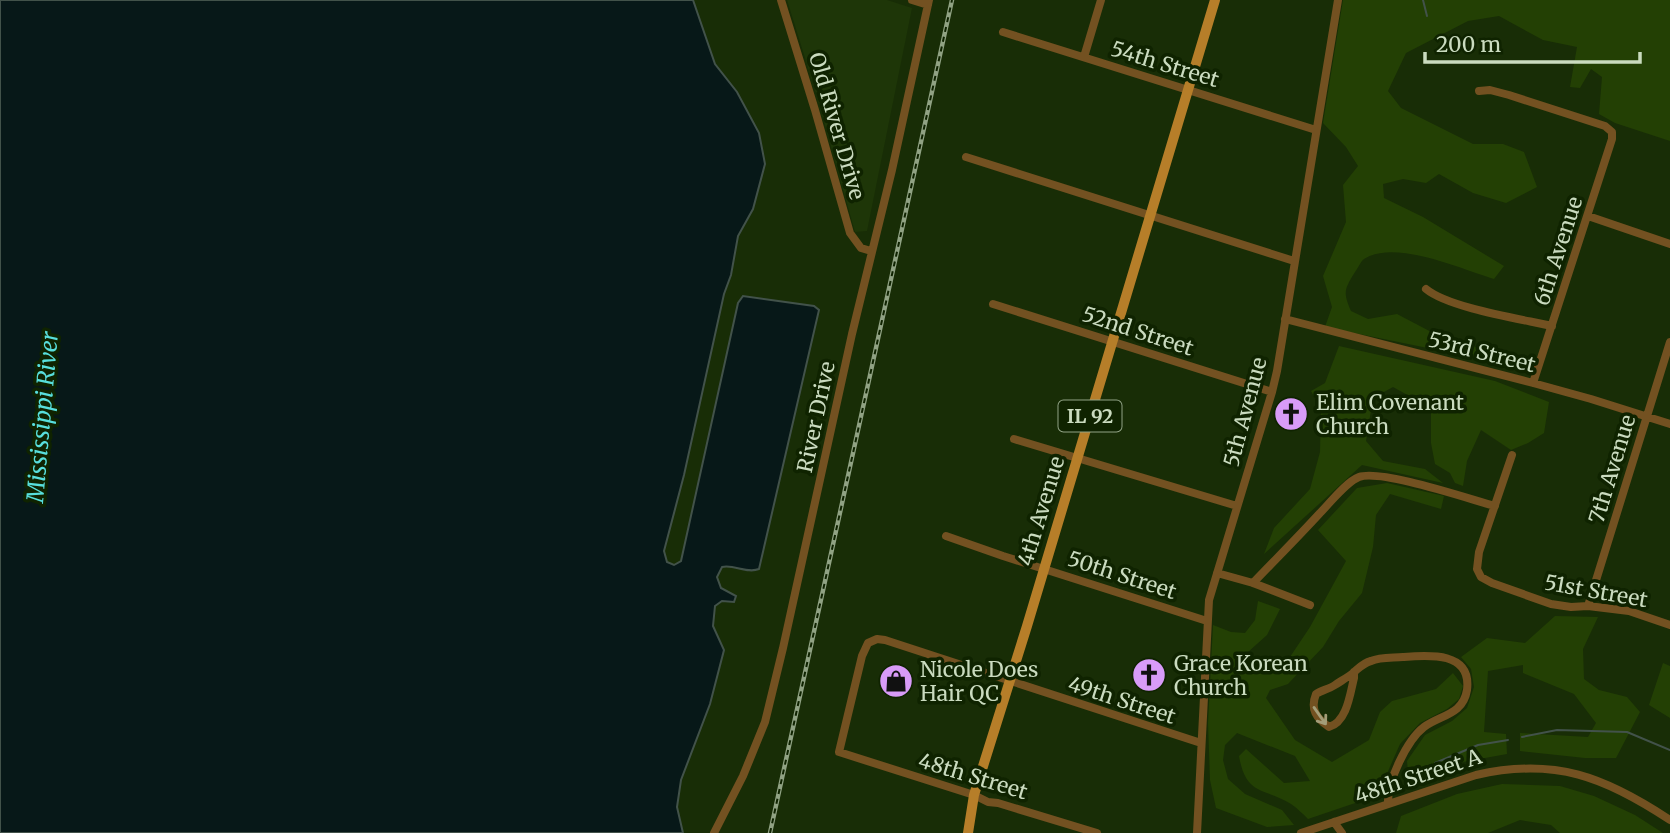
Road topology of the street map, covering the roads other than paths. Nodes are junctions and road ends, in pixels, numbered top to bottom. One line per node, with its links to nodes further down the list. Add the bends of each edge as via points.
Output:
1 (781, 0): 16 (street, Old River Drive, via 850,233 861,248)
2 (912, 0): 6 (street)
3 (1101, 0): 8 (street)
4 (1215, 0): 9 (main road, 4th Avenue / IL 92)
5 (1338, 0): 11 (street, 5th Avenue)
6 (929, 3): 16 (street, River Drive)
7 (1003, 32): 8 (street, 54th Street)
8 (1084, 57): 9 (street, 54th Street)
9 (1188, 90): 11 (street, 54th Street); 13 (main road, 4th Avenue / IL 92)
10 (1479, 91): 14 (street, 6th Avenue, via 1509,95 1612,132)
11 (1316, 130): 17 (street, 5th Avenue)
12 (966, 157): 13 (street)
13 (1150, 216): 17 (street); 22 (main road, 4th Avenue / IL 92)
14 (1588, 216): 15 (street); 21 (street, 6th Avenue)
15 (1670, 244)
16 (872, 251): 49 (street, River Drive, via 765,722)
17 (1294, 261): 20 (street, 5th Avenue)
18 (1426, 289): 21 (street, via 1461,304)
19 (993, 304): 22 (street, 52nd Street)
20 (1285, 318): 24 (street, 53rd Street); 25 (street, 5th Avenue)
21 (1552, 326): 24 (street, 6th Avenue)
22 (1113, 341): 25 (street, 52nd Street); 30 (main road, 4th Avenue / IL 92)
23 (1670, 342): 26 (street, 7th Avenue)
24 (1533, 383): 26 (street, 53rd Street)
25 (1272, 392): 31 (street, 5th Avenue)
26 (1646, 416): 27 (street, 53rd Street); 38 (street, 7th Avenue)
27 (1670, 424)
28 (1014, 439): 30 (street)
29 (1512, 455): 32 (street)
30 (1077, 457): 31 (street); 34 (main road, 4th Avenue / IL 92)
31 (1237, 506): 35 (street, 5th Avenue)
32 (1495, 506): 36 (street, via 1406,482 1361,477 1336,496); 38 (street, 51st Street, via 1479,552 1481,577 1551,604)
33 (946, 536): 34 (street, 50th Street)
34 (1044, 569): 39 (street, 50th Street); 42 (main road, 4th Avenue / IL 92)
35 (1217, 573): 36 (street); 39 (street, 5th Avenue)
36 (1253, 583): 37 (street)
37 (1310, 605)
38 (1588, 606): 40 (street, 51st Street, via 1629,611)
39 (1207, 621): 43 (street, 5th Avenue)
40 (1670, 625)
41 (1354, 673): 41 (street, one-way to 41, via 1316,694 1314,711 1329,727 1343,715); 46 (street, via 1371,660 1439,655 1466,674 1461,705 1422,729 1406,749)
42 (1009, 682): 43 (street, 49th Street); 44 (street, 49th Street, via 885,640 872,640 862,656); 45 (main road, 4th Avenue / IL 92)
43 (1201, 743): 52 (street, 5th Avenue)
44 (839, 752): 45 (street, 48th Street)
45 (974, 795): 50 (main road, 4th Avenue / IL 92); 51 (street, 48th Street)
46 (1388, 803): 47 (street, 48th Street A, via 1476,775 1543,768 1609,785); 48 (street, 48th Street A)
47 (1670, 820)
48 (1334, 822): 53 (street); 54 (street)
49 (714, 833)
50 (968, 833)
51 (1097, 833)
52 (1196, 833)
53 (1301, 833)
54 (1342, 833)

